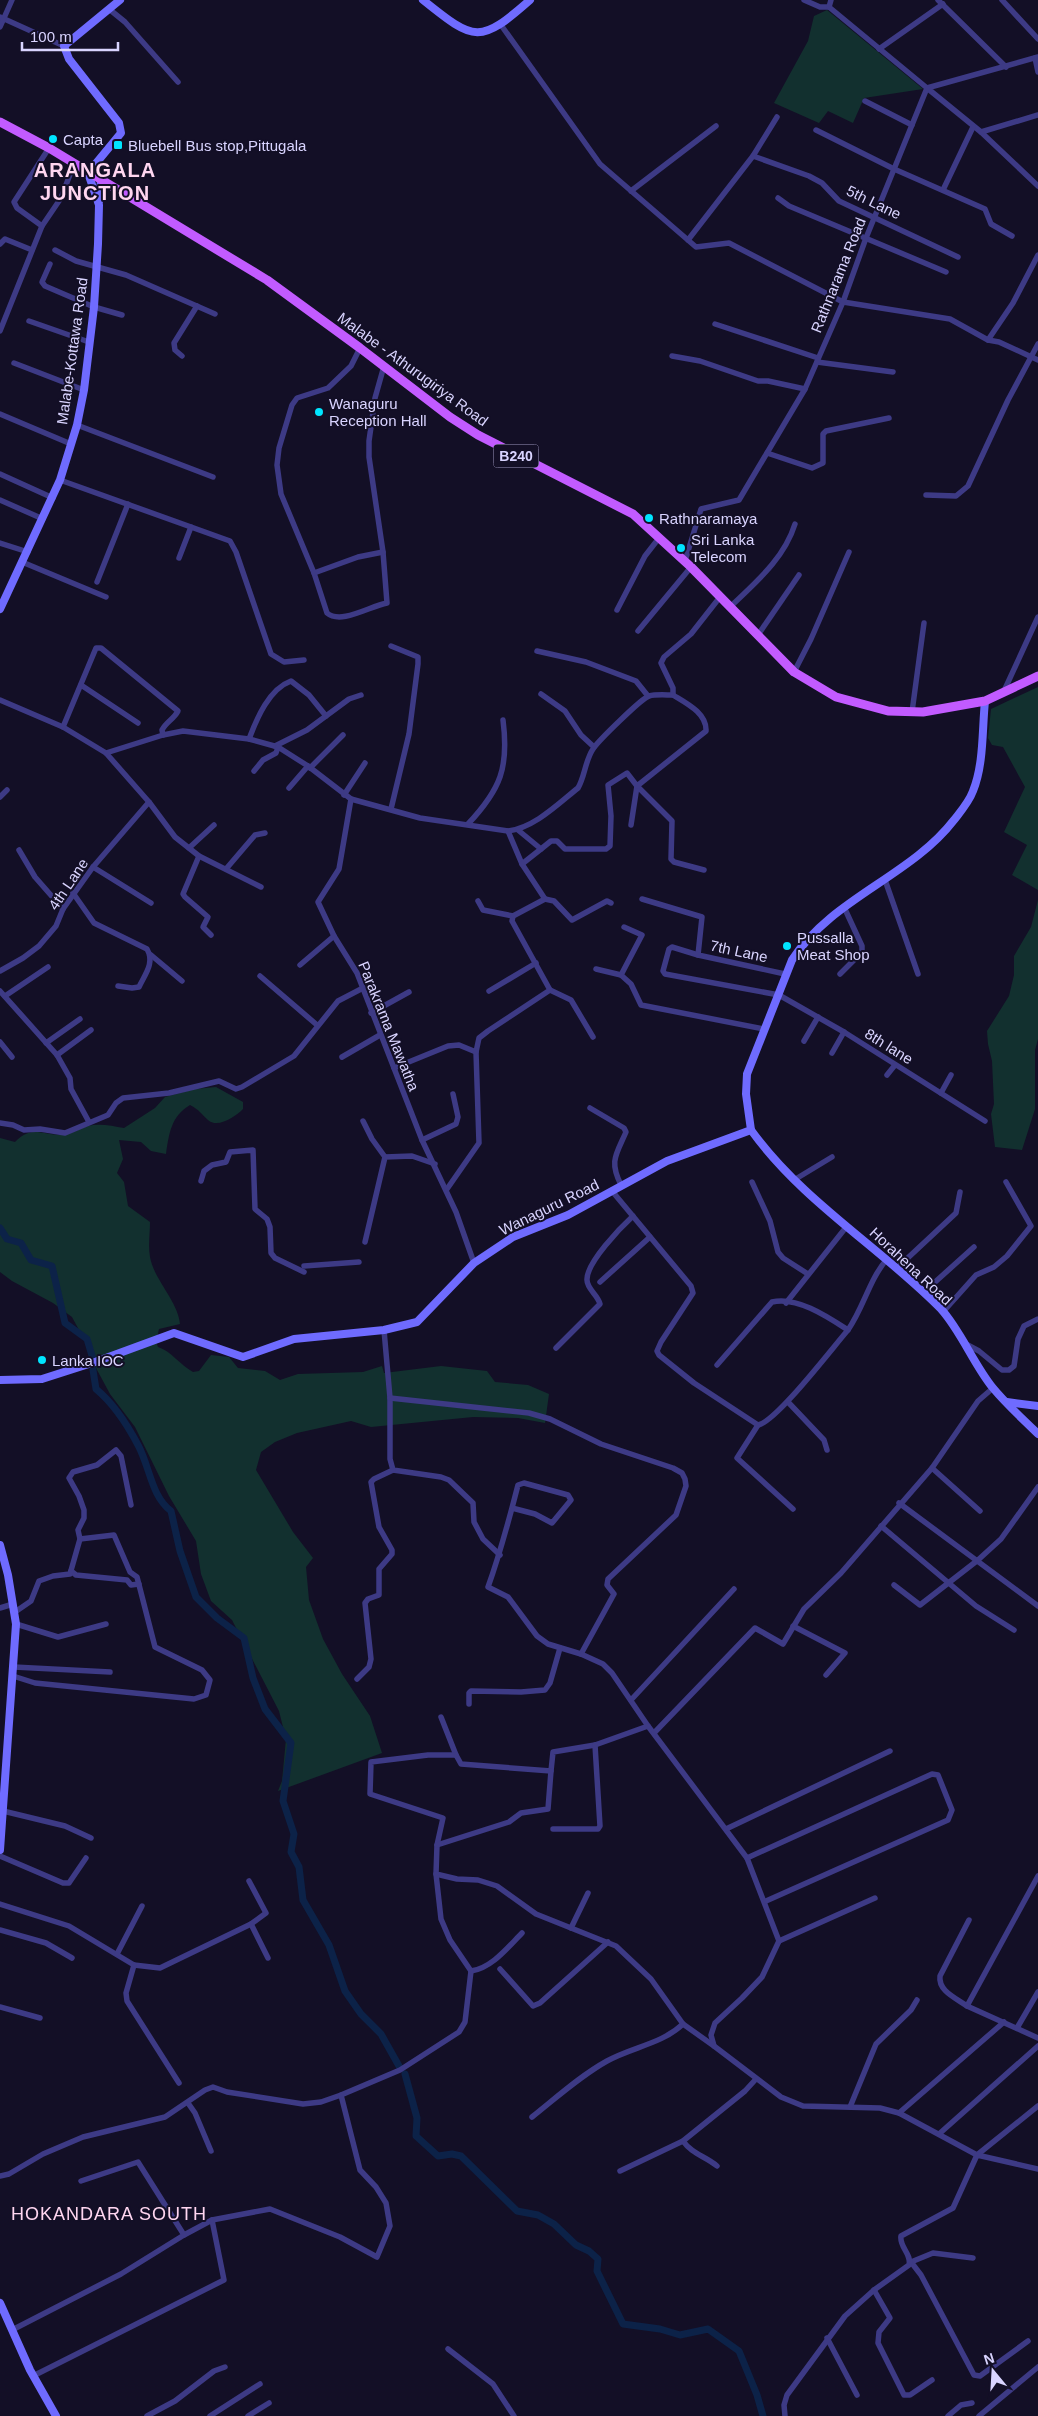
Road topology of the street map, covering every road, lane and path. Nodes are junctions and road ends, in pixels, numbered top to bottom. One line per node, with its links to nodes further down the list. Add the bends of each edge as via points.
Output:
1 (12, 0): 11 (street)
2 (120, 0): 10 (street)
3 (423, 0): 12 (street, via 461,28 476,33)
4 (530, 0): 12 (street)
5 (804, 0): 9 (street)
6 (831, 0): 9 (street)
7 (1002, 0): 14 (street)
8 (941, 2): 16 (street); 18 (street)
9 (829, 7): 16 (street)
10 (109, 9): 15 (street); 20 (street, via 125,22)
11 (2, 17): 13 (street); 15 (street)
12 (500, 26): 38 (street, via 600,164)
13 (0, 27)
14 (1038, 39)
15 (64, 46): 35 (street, via 69,59 119,123 121,130 120,136)
16 (879, 50): 21 (street)
17 (1036, 57): 18 (street); 19 (street)
18 (1006, 68): 21 (street)
19 (1038, 72)
20 (178, 82)
21 (927, 88): 26 (street, Rathnarama Road); 28 (street)
22 (865, 102): 26 (street)
23 (1038, 115): 30 (street)
24 (777, 117): 32 (street)
25 (0, 122): 31 (main road, Malabe - Athurugiriya Road / B240)
26 (912, 125): 34 (street, Rathnarama Road)
27 (716, 126): 38 (street)
28 (973, 127): 30 (street); 39 (street)
29 (816, 130): 34 (street)
30 (981, 132): 37 (street)
31 (49, 148): 33 (main road, Malabe - Athurugiriya Road / B240); 43 (street, via 14,202)
32 (753, 156): 42 (street, 5th Lane, via 822,183 839,201); 46 (street)
33 (74, 164): 35 (main road, Malabe - Athurugiriya Road / B240); 43 (street, via 61,198)
34 (894, 169): 39 (street); 42 (street, Rathnarama Road)
35 (88, 173): 36 (main road, Malabe - Athurugiriya Road / B240); 41 (street, Malabe-Kottawa Road)
36 (101, 180): 41 (street); 66 (main road, Malabe - Athurugiriya Road / B240, via 267,280)
37 (1038, 186)
38 (631, 190): 46 (street)
39 (943, 190): 44 (street, via 985,209 991,224)
40 (778, 198): 45 (street, via 789,206)
41 (99, 205): 53 (street, Malabe-Kottawa Road)
42 (874, 219): 45 (street, Rathnarama Road); 51 (street, 5th Lane)
43 (42, 226): 48 (street)
44 (1012, 236)
45 (866, 238): 54 (street); 55 (street, Rathnarama Road)
46 (688, 240): 55 (street, via 696,247 729,242)
47 (0, 244): 48 (street, via 6,239)
48 (32, 250): 62 (street)
49 (55, 250): 53 (street)
50 (1038, 255): 63 (street, via 1013,303)
51 (958, 257)
52 (50, 264): 56 (street, via 42,284)
53 (97, 267): 56 (street, Malabe-Kottawa Road); 57 (street, via 126,275)
54 (946, 272)
55 (843, 302): 63 (street, via 950,319); 70 (street, Rathnarama Road)
56 (94, 306): 59 (street); 64 (street, Malabe-Kottawa Road)
57 (197, 306): 58 (street); 67 (street, via 174,343 175,350)
58 (215, 314)
59 (122, 315)
60 (29, 321): 64 (street)
61 (715, 324): 70 (street)
62 (1, 329)
63 (988, 340): 69 (street)
64 (89, 342): 76 (street, Malabe-Kottawa Road)
65 (1038, 344): 69 (street)
66 (360, 348): 73 (main road, Malabe - Athurugiriya Road / B240); 100 (street, via 350,366 328,388 297,398 279,448 277,465 281,494)
67 (182, 356)
68 (672, 356): 75 (street, via 700,361 758,381)
69 (1030, 357): 71 (street); 85 (street, via 968,486 956,496)
70 (818, 360): 74 (street); 75 (street, Rathnarama Road)
71 (1038, 360)
72 (14, 363): 76 (street)
73 (384, 366): 92 (main road, Malabe - Athurugiriya Road / B240, via 478,435 623,508); 95 (street, via 375,398 369,441)
74 (893, 372)
75 (805, 389): 81 (street, Rathnarama Road)
76 (84, 390): 79 (street, Malabe-Kottawa Road)
77 (0, 414): 80 (street)
78 (889, 418): 81 (street, via 826,431 823,434 823,462 812,468)
79 (77, 425): 80 (street, Malabe-Kottawa Road); 83 (street)
80 (71, 444): 84 (street, Malabe-Kottawa Road)
81 (767, 453): 99 (street, Rathnarama Road, via 739,500 701,509)
82 (0, 474): 86 (street)
83 (213, 477)
84 (60, 480): 86 (street, Malabe-Kottawa Road); 88 (street)
85 (926, 495)
86 (53, 498): 89 (street, Malabe-Kottawa Road)
87 (0, 500): 89 (street)
88 (128, 504): 91 (street); 102 (street)
89 (43, 519): 94 (street, Malabe-Kottawa Road)
90 (795, 524): 105 (street, via 790,540 775,563)
91 (191, 527): 97 (street); 114 (street, via 230,541 271,654 284,662)
92 (659, 538): 99 (main road, Malabe - Athurugiriya Road / B240); 107 (street, via 645,556)
93 (0, 543): 94 (street)
94 (28, 552): 98 (street, Malabe-Kottawa Road)
95 (383, 552): 100 (street); 100 (street, via 387,602 342,618 327,613)
96 (849, 552): 115 (street)
97 (179, 558)
98 (22, 562): 103 (street); 106 (street, Malabe-Kottawa Road)
99 (688, 564): 104 (main road, Malabe - Athurugiriya Road / B240); 110 (street)
100 (314, 573)
101 (799, 575): 111 (street)
102 (97, 582)
103 (106, 597)
104 (720, 597): 105 (main road, Malabe - Athurugiriya Road / B240); 121 (street, via 692,634 664,657 662,663)
105 (730, 607): 111 (main road, Malabe - Athurugiriya Road / B240)
106 (0, 609)
107 (617, 610)
108 (1038, 617): 118 (street)
109 (924, 623): 125 (street)
110 (638, 631)
111 (758, 635): 115 (main road, Malabe - Athurugiriya Road / B240)
112 (391, 646): 146 (street, via 418,658 410,734)
113 (537, 651): 122 (street, via 586,662 636,681)
114 (304, 660)
115 (794, 672): 125 (main road, Malabe - Athurugiriya Road / B240, via 836,697 888,711)
116 (1038, 676): 118 (main road, Malabe - Athurugiriya Road / B240)
117 (81, 685): 128 (street); 129 (street); 130 (street, via 96,648 101,648 178,711 174,719 164,726)
118 (1004, 691): 124 (main road, Malabe - Athurugiriya Road / B240)
119 (541, 694): 134 (street, via 565,711 581,736)
120 (361, 695): 126 (street, via 349,699)
121 (673, 695): 122 (street); 139 (street, via 700,714 706,723 706,731)
122 (648, 696): 134 (street)
123 (0, 700): 129 (street)
124 (985, 701): 125 (main road, Malabe - Athurugiriya Road / B240); 161 (street, via 978,776 966,805 925,852)
125 (912, 712)
126 (326, 716): 132 (street, via 309,694 291,681 280,685 270,696); 133 (street)
127 (503, 720): 147 (street, via 505,764 497,786)
128 (138, 723)
129 (63, 727): 135 (street)
130 (163, 735): 132 (street, via 183,731); 135 (street)
131 (343, 735): 137 (street)
132 (249, 739): 133 (street)
133 (277, 747): 137 (street); 138 (street, via 276,753 262,760)
134 (594, 747): 150 (street, via 578,788)
135 (106, 753): 145 (street)
136 (365, 763): 142 (street)
137 (309, 767): 140 (street); 142 (street)
138 (254, 771)
139 (637, 786): 149 (street); 154 (street, via 627,773 608,785 611,816 610,846 606,849 565,850 557,841 551,841); 160 (street, via 672,821 671,859)
140 (289, 788)
141 (7, 790): 143 (street)
142 (344, 795): 144 (street)
143 (0, 797)
144 (351, 799): 146 (street); 174 (street, Parakrama Mawatha, via 339,869 318,902)
145 (149, 802): 153 (street, via 166,826); 158 (street, 4th Lane)
146 (391, 810): 147 (street, via 420,818)
147 (468, 824): 151 (street)
148 (214, 825): 153 (street)
149 (631, 825)
150 (518, 830): 151 (street); 154 (street)
151 (508, 831): 157 (street)
152 (264, 833): 159 (street, via 255,835)
153 (189, 848): 156 (street)
154 (541, 849): 157 (street)
155 (19, 850): 170 (street, via 35,877)
156 (199, 856): 159 (street); 173 (street, via 183,894 208,917 203,927)
157 (522, 864): 164 (street)
158 (93, 867): 163 (street, 4th Lane); 167 (street)
159 (226, 869): 162 (street)
160 (704, 870)
161 (885, 880): 169 (street); 184 (street)
162 (261, 887)
163 (73, 893): 170 (street, 4th Lane); 175 (street, via 94,923 147,949)
164 (545, 899): 168 (street, via 554,901 572,920 607,901); 171 (street)
165 (642, 899): 176 (street, 7th Lane, via 702,918)
166 (478, 901): 171 (street, via 483,910)
167 (151, 902)
168 (611, 903)
169 (844, 907): 182 (street, via 802,944); 183 (street, via 862,952)
170 (63, 910): 181 (street, 4th Lane, via 56,926 39,946)
171 (513, 916): 177 (street, via 512,921)
172 (624, 927): 185 (street, via 642,934)
173 (210, 935)
174 (334, 936): 178 (street); 189 (street, Parakrama Mawatha)
175 (151, 955): 187 (street); 188 (street, via 151,963 139,986)
176 (698, 955): 182 (street, 7th Lane); 194 (street, 8th lane, via 672,948 663,971 665,974)
177 (536, 963): 190 (street); 191 (street)
178 (300, 964)
179 (48, 967): 193 (street)
180 (596, 969): 185 (street)
181 (0, 971)
182 (785, 974): 194 (street)
183 (840, 974)
184 (918, 974)
185 (621, 975): 199 (street, via 631,984 641,1006)
186 (260, 976): 198 (street)
187 (182, 981)
188 (118, 986)
189 (363, 988): 195 (street, Parakrama Mawatha); 198 (street, via 338,1001)
190 (550, 990): 203 (street, via 571,1000); 207 (street, via 479,1038)
191 (489, 991)
192 (409, 992): 195 (street)
193 (2, 993): 206 (street)
194 (779, 995): 196 (street, 8th lane); 199 (street)
195 (371, 1013): 202 (street, Parakrama Mawatha)
196 (818, 1017): 201 (street, 8th lane); 204 (street)
197 (80, 1019): 206 (street)
198 (316, 1025): 221 (street, via 294,1056 242,1087 236,1089 219,1081 169,1093 123,1098 116,1102 108,1115)
199 (764, 1029): 223 (street, via 747,1074)
200 (90, 1030): 209 (street)
201 (844, 1032): 208 (street); 212 (street, 8th lane)
202 (380, 1035): 211 (street); 213 (street, Parakrama Mawatha)
203 (593, 1037)
204 (804, 1041)
205 (0, 1042): 210 (street)
206 (46, 1043): 209 (street)
207 (476, 1052): 213 (street, via 459,1045 448,1046); 233 (street, via 479,1143)
208 (832, 1053)
209 (57, 1055): 221 (street)
210 (12, 1057)
211 (342, 1057)
212 (895, 1065): 214 (street); 216 (street, 8th lane)
213 (394, 1068): 224 (street, Parakrama Mawatha)
214 (888, 1075)
215 (951, 1075): 216 (street)
216 (941, 1093): 220 (street, 8th lane)
217 (452, 1094): 224 (street, via 458,1117 456,1124)
218 (590, 1108): 232 (street, via 626,1132 613,1163)
219 (363, 1121): 225 (street)
220 (985, 1121)
221 (89, 1122): 222 (street, via 65,1134 40,1129 24,1130)
222 (0, 1123)
223 (751, 1130): 228 (street, Horahena Road); 232 (street, Wanaguru Road, via 667,1161)
224 (422, 1140): 227 (street, Parakrama Mawatha)
225 (385, 1156): 227 (street, via 412,1156); 239 (street)
226 (832, 1157): 228 (street)
227 (435, 1164): 233 (street, Parakrama Mawatha)
228 (794, 1180): 237 (street, Horahena Road, via 806,1194)
229 (201, 1181): 242 (street, via 204,1171 212,1165 226,1162 230,1152 253,1150 255,1209 267,1219 271,1253 275,1258 304,1269)
230 (752, 1182): 245 (street, via 770,1220 778,1252)
231 (1006, 1182): 249 (street, via 1031,1226 1007,1256 976,1275)
232 (620, 1185): 234 (street, Wanaguru Road)
233 (447, 1189): 243 (street, Parakrama Mawatha)
234 (612, 1191): 236 (street); 243 (street, Wanaguru Road, via 568,1215 513,1237)
235 (960, 1192): 244 (street, via 956,1213)
236 (633, 1216): 238 (street); 254 (street, via 614,1233 588,1276 588,1285 600,1304)
237 (847, 1226): 241 (street, Horahena Road); 245 (street)
238 (650, 1237): 246 (street); 262 (street, via 692,1286 692,1293 661,1342 657,1351 659,1355 694,1383)
239 (365, 1242)
240 (974, 1247): 247 (street)
241 (887, 1259): 244 (street, Horahena Road); 252 (street, via 876,1272)
242 (359, 1262)
243 (474, 1262): 251 (street, Wanaguru Road, via 422,1319)
244 (897, 1268): 247 (street, Horahena Road)
245 (808, 1274): 248 (street)
246 (600, 1282)
247 (924, 1292): 249 (street, Horahena Road)
248 (786, 1303): 252 (street, via 811,1308); 255 (street, via 772,1302)
249 (943, 1312): 253 (street, Horahena Road)
250 (1038, 1319): 253 (street, via 1024,1326 1018,1339 1014,1366 1009,1370 1002,1370)
251 (384, 1330): 256 (street, Wanaguru Road, via 294,1339 243,1357 174,1333 42,1379); 258 (street)
252 (848, 1330): 259 (street)
253 (962, 1342): 257 (street, Horahena Road)
254 (556, 1348)
255 (717, 1364)
256 (0, 1380)
257 (993, 1388): 260 (street, Horahena Road); 265 (street, via 978,1401)
258 (390, 1398): 266 (street, via 390,1459); 291 (street, via 550,1418 602,1444 682,1473 686,1486 676,1515 608,1579 607,1585 614,1594)
259 (788, 1402): 262 (street, via 765,1423); 264 (street, via 824,1440)
260 (1006, 1402): 261 (street); 263 (street, Horahena Road)
261 (1038, 1406)
262 (758, 1425): 271 (street, via 737,1458)
263 (1038, 1434)
264 (827, 1450)
265 (932, 1468): 268 (street); 272 (street)
266 (394, 1470): 276 (street, via 449,1480 473,1503 474,1522 483,1539); 296 (street, via 371,1482 379,1527 392,1554 379,1569 379,1595 365,1603 371,1658 369,1667)
267 (1038, 1487): 277 (street, via 1001,1539)
268 (899, 1503): 273 (street); 277 (street)
269 (131, 1505): 274 (street, via 121,1456 116,1450 97,1465 73,1472 69,1478 84,1510 78,1530)
270 (512, 1508): 270 (street, via 518,1485 524,1483 568,1494 571,1500 552,1523); 276 (street)
271 (793, 1509)
272 (980, 1511)
273 (882, 1526): 279 (street); 288 (street, via 804,1609)
274 (80, 1539): 278 (street); 280 (street, via 114,1535 130,1572 137,1577)
275 (0, 1545): 285 (street)
276 (500, 1555): 290 (street, via 488,1588 515,1604 537,1636)
277 (978, 1560): 279 (street); 283 (street)
278 (71, 1571): 280 (street, via 76,1575); 285 (street, via 70,1574 39,1581 31,1601)
279 (949, 1582): 281 (street, via 920,1605); 289 (street, via 976,1606)
280 (139, 1584): 295 (street, via 155,1647 202,1670 210,1680 206,1695 194,1699 122,1694 35,1683)
281 (894, 1585)
282 (734, 1589): 297 (street)
283 (1038, 1606)
284 (0, 1608): 285 (street)
285 (14, 1608): 286 (street)
286 (16, 1624): 287 (street, via 58,1637); 292 (street)
287 (106, 1624)
288 (793, 1626): 294 (street, via 845,1653); 301 (street, via 783,1644 755,1628)
289 (1014, 1630)
290 (560, 1648): 291 (street); 298 (street, via 545,1690 471,1691)
291 (581, 1654): 297 (street, via 612,1673)
292 (14, 1667): 293 (street); 295 (street)
293 (110, 1672)
294 (826, 1675)
295 (14, 1676): 306 (street)
296 (357, 1679)
297 (631, 1700): 300 (street)
298 (469, 1704)
299 (441, 1718): 304 (street)
300 (648, 1726): 301 (street); 302 (street)
301 (654, 1733): 308 (street)
302 (595, 1745): 305 (street, via 553,1752); 307 (street, via 600,1826 598,1829)
303 (890, 1751): 308 (street)
304 (456, 1754): 305 (street, via 461,1764); 310 (street, via 371,1762 370,1794 443,1818)
305 (551, 1771): 310 (street, via 548,1809 521,1813 509,1822)
306 (3, 1811): 309 (street, via 65,1826); 311 (street)
307 (553, 1829)
308 (726, 1829): 314 (street)
309 (90, 1838)
310 (437, 1845): 315 (street)
311 (0, 1850)
312 (0, 1856): 313 (street, via 63,1883 71,1880)
313 (86, 1858)
314 (747, 1858): 320 (street); 320 (street, via 932,1774 938,1775 952,1810 948,1820)
315 (436, 1874): 325 (street, via 497,1886 536,1914); 335 (street, via 441,1918 450,1940)
316 (1038, 1876): 338 (street)
317 (249, 1881): 324 (street, via 266,1913)
318 (588, 1893): 325 (street)
319 (875, 1898): 328 (street)
320 (766, 1902): 328 (street)
321 (0, 1904): 330 (street, via 69,1926)
322 (142, 1906): 330 (street)
323 (970, 1920): 338 (street, via 939,1981 940,1987)
324 (251, 1924): 332 (street); 333 (street, via 160,1968)
325 (571, 1928): 329 (street)
326 (0, 1930): 331 (street, via 46,1943)
327 (522, 1933): 335 (street, via 488,1965)
328 (779, 1941): 345 (street, via 762,1977 715,2023 711,2035)
329 (608, 1942): 334 (street, via 533,2006); 342 (street, via 651,1979)
330 (117, 1954): 333 (street)
331 (72, 1958)
332 (268, 1958)
333 (134, 1965): 348 (street, via 126,1993 127,2001)
334 (500, 1969)
335 (471, 1971): 349 (street, via 465,2022 459,2032 400,2070)
336 (1038, 1992): 343 (street)
337 (917, 2000): 352 (street, via 876,2044)
338 (967, 2006): 341 (street)
339 (0, 2007): 340 (street)
340 (40, 2018)
341 (1004, 2022): 343 (street); 353 (street)
342 (683, 2024): 345 (street); 354 (street, via 673,2033 608,2060)
343 (1017, 2028): 344 (street)
344 (1038, 2038)
345 (714, 2046): 347 (street)
346 (1038, 2046): 355 (street)
347 (756, 2079): 352 (street, via 781,2097 803,2106); 356 (street)
348 (179, 2083)
349 (341, 2095): 350 (street, via 303,2104 213,2087); 364 (street, via 360,2170 386,2203 390,2226 377,2257 340,2237 270,2209)
350 (188, 2103): 357 (street, via 196,2113); 362 (street, via 165,2117 83,2137)
351 (1038, 2106): 358 (street)
352 (850, 2108): 353 (street, via 880,2108)
353 (899, 2113): 355 (street)
354 (532, 2117)
355 (939, 2134): 358 (street)
356 (683, 2141): 359 (street, via 689,2150); 361 (street)
357 (211, 2151)
358 (977, 2156): 360 (street); 367 (street, via 953,2208 901,2236 900,2241)
359 (717, 2166)
360 (1038, 2169)
361 (620, 2171)
362 (0, 2176)
363 (81, 2181): 365 (street, via 138,2162)
364 (212, 2220): 365 (street); 376 (street, via 224,2280)
365 (184, 2235): 370 (street, via 121,2274)
366 (973, 2258): 367 (street, via 933,2253)
367 (910, 2262): 368 (street, via 907,2268); 372 (street, via 921,2275 974,2375 980,2376)
368 (874, 2290): 371 (street, via 845,2316); 377 (street, via 890,2318 879,2332 878,2343 904,2395 910,2395)
369 (0, 2303): 370 (street)
370 (12, 2330): 376 (street)
371 (827, 2338): 379 (street); 387 (street, via 787,2395)
372 (1028, 2341)
373 (448, 2349): 386 (street, via 493,2384)
374 (225, 2367): 383 (street, via 214,2371 175,2401)
375 (1038, 2367): 389 (street)
376 (33, 2376): 382 (street)
377 (932, 2380)
378 (260, 2384): 384 (street)
379 (857, 2394)
380 (972, 2402): 388 (street, via 960,2405)
381 (269, 2403): 385 (street)
382 (56, 2416)
383 (148, 2416)
384 (210, 2416)
385 (248, 2416)
386 (514, 2416)
387 (785, 2416)
388 (948, 2416)
389 (979, 2416)

